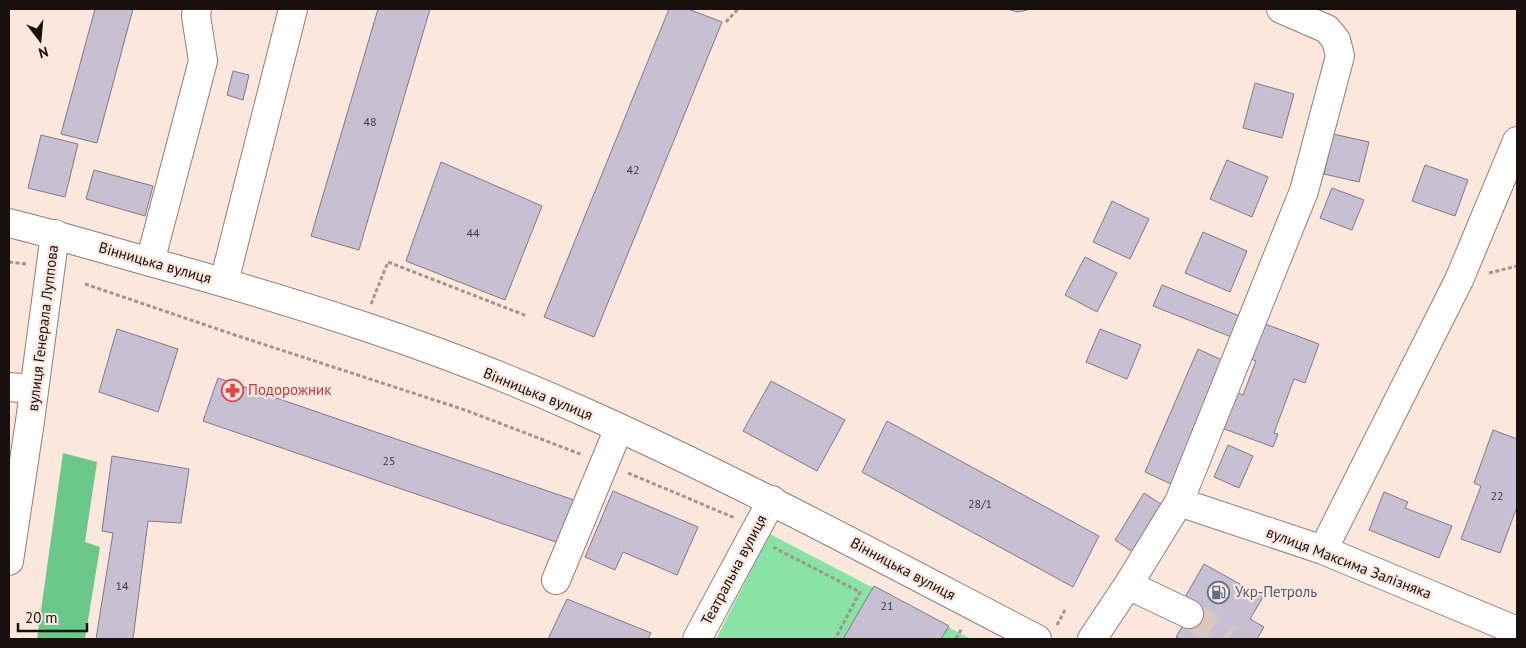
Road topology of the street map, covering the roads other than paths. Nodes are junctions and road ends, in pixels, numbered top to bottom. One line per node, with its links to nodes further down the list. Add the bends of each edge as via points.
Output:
1 (197, 9): 7 (main road, via 203,61)
2 (293, 9): 8 (main road)
3 (1281, 9): 12 (main road, via 1327,29 1336,40 1340,56 1304,191)
4 (1517, 141): 13 (main road, via 1459,280)
5 (9, 223): 6 (main road, Вінницька вулиця)
6 (55, 234): 7 (main road, Вінницька вулиця); 9 (main road, вулиця Генерала Луппова)
7 (150, 262): 8 (main road, Вінницька вулиця)
8 (224, 282): 10 (main road, Вінницька вулиця, via 350,322 503,379)
9 (22, 388): 14 (main road, вулиця Генерала Луппова, via 30,421)
10 (619, 428): 11 (main road, Вінницька вулиця); 15 (main road)
11 (772, 500): 19 (main road, Вінницька вулиця); 20 (main road, Театральна вулиця)
12 (1179, 502): 13 (main road, вулиця Максима Залізняка); 16 (main road)
13 (1323, 550): 18 (main road, вулиця Максима Залізняка)
14 (9, 561)
15 (556, 580)
16 (1128, 585): 17 (main road); 21 (main road)
17 (1189, 614)
18 (1517, 630)
19 (1047, 632)
20 (697, 639)
21 (1092, 639)

